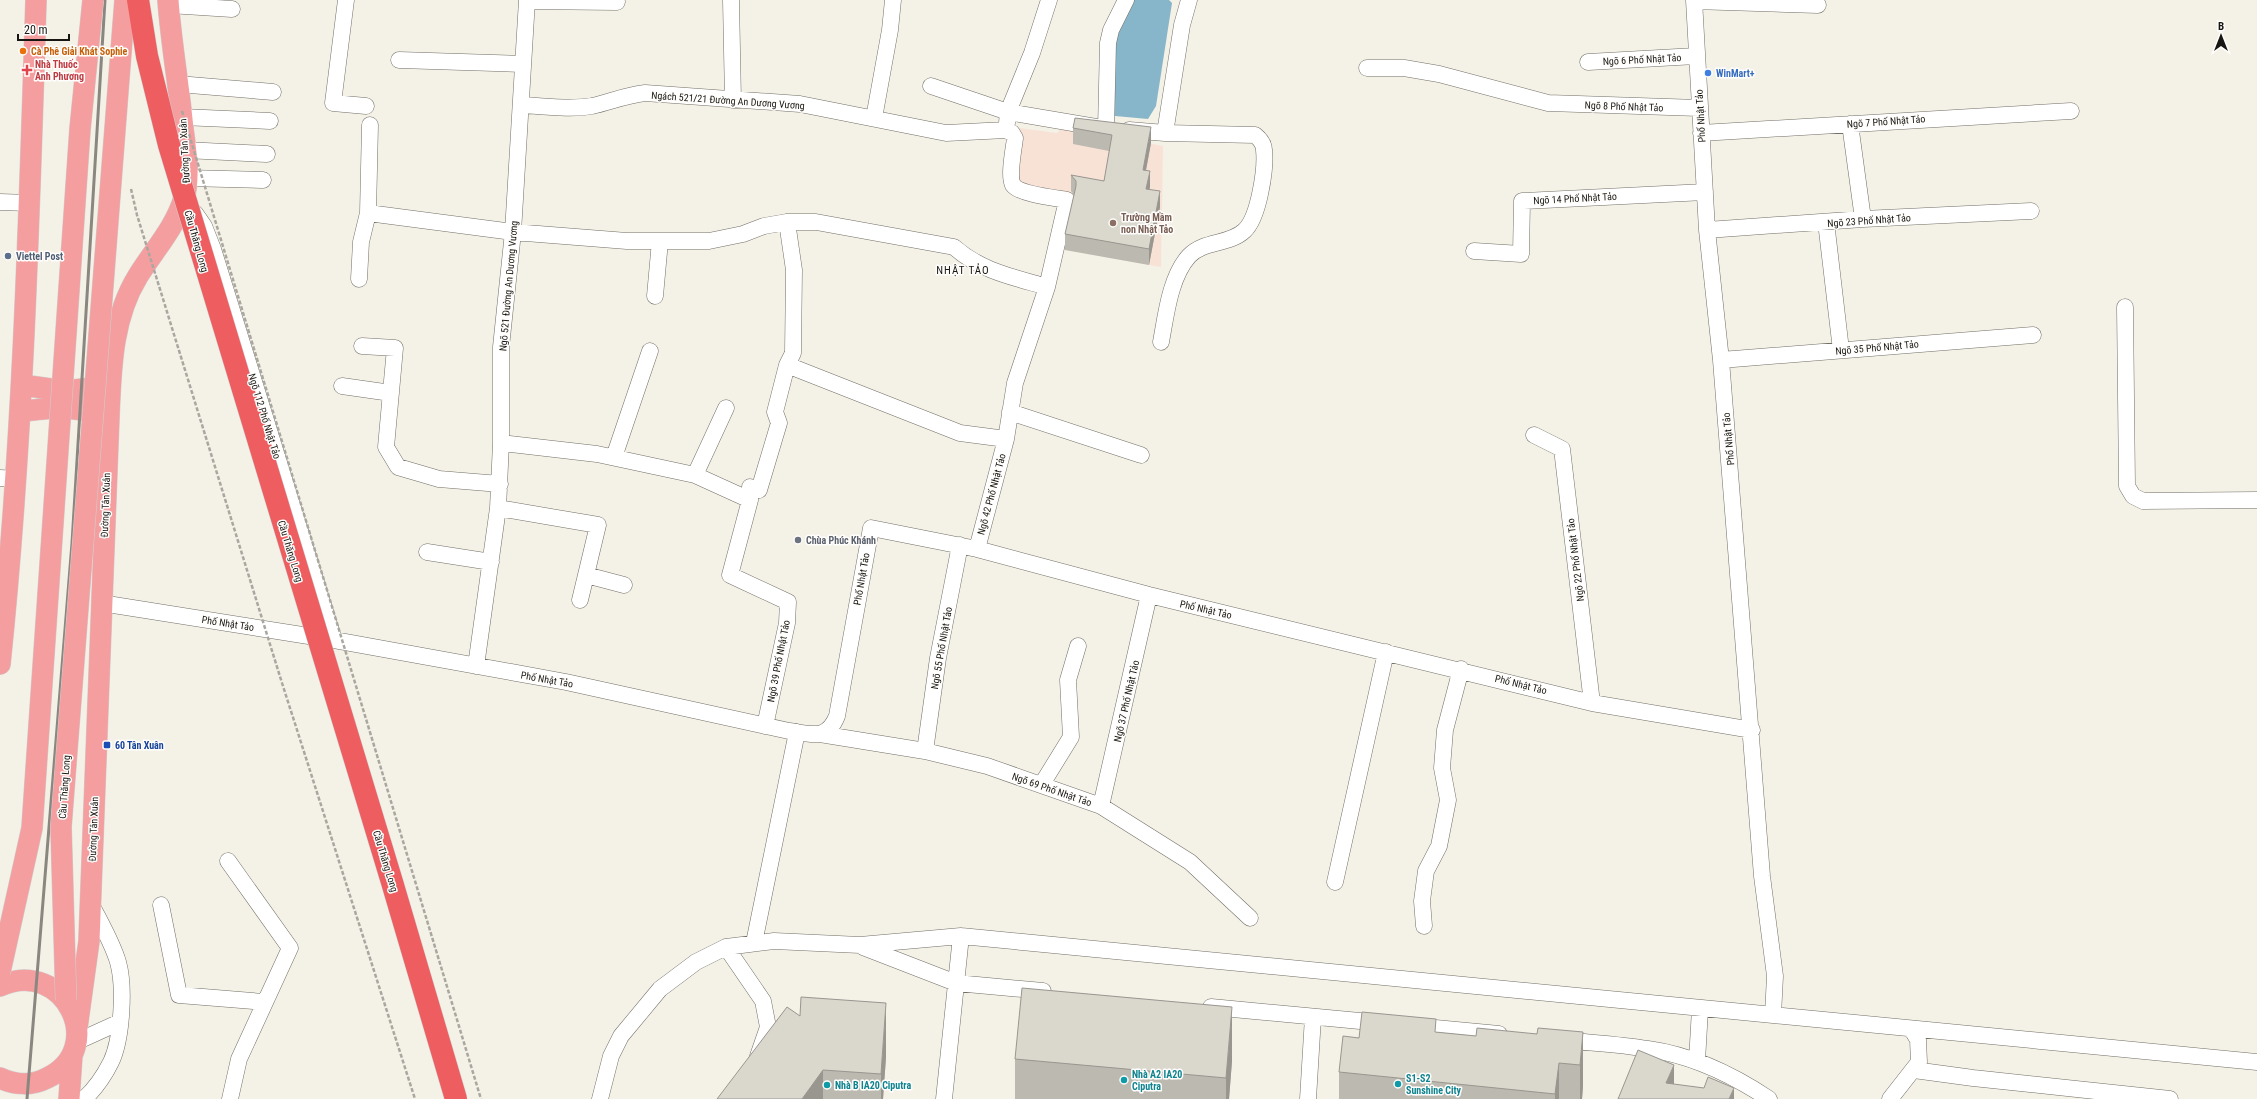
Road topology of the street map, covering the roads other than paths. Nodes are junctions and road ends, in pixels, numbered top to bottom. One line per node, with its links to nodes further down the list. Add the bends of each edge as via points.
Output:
1 (36, 0): 46 (main road)
2 (93, 0): 120 (main road, bridge, via 80,129 32,828)
3 (125, 0): 124 (main road, Cầu Thăng Long, bridge, via 61,827)
4 (138, 0): 144 (highway, Cầu Thăng Long, bridge, via 147,56 169,145)
5 (346, 0): 27 (street, via 334,103)
6 (527, 0): 13 (street); 20 (street, Ngõ 521 Đường An Dương Vương)
7 (731, 0): 25 (street)
8 (893, 0): 32 (street)
9 (1050, 0): 31 (street)
10 (1126, 0): 36 (street, via 1113,25 1108,43)
11 (1189, 0): 38 (street, via 1182,25)
12 (1694, 1): 15 (street); 17 (street, Phố Nhật Tảo)
13 (617, 2)
14 (168, 3): 16 (street); 22 (main road, Đường Tân Xuân)
15 (1818, 5)
16 (232, 9)
17 (1696, 56): 19 (street, Ngõ 6 Phố Nhật Tảo); 28 (street, Phố Nhật Tảo)
18 (399, 60): 20 (street)
19 (1588, 62)
20 (523, 64): 26 (street, Ngõ 521 Đường An Dương Vương)
21 (1367, 68): 28 (street, Ngõ 8 Phố Nhật Tảo, via 1404,68 1439,74 1548,103)
22 (178, 84): 24 (street); 30 (main road, Đường Tân Xuân)
23 (931, 86): 31 (street)
24 (273, 92)
25 (733, 100): 26 (street, Ngách 521/21 Đường An Dương Vương, via 645,93 626,95 577,108); 32 (street, Ngách 521/21 Đường An Dương Vương, via 800,104)
26 (521, 105): 53 (street, Ngõ 521 Đường An Dương Vương)
27 (366, 106)
28 (1700, 108): 39 (street, Phố Nhật Tảo)
29 (2070, 111): 34 (street, Ngõ 7 Phố Nhật Tảo)
30 (182, 112): 33 (street); 40 (main road, Đường Tân Xuân)
31 (1008, 112): 36 (street); 37 (street)
32 (874, 118): 37 (street, Ngách 521/21 Đường An Dương Vương, via 946,133)
33 (270, 121)
34 (1850, 124): 39 (street, Ngõ 7 Phố Nhật Tảo); 49 (street)
35 (370, 125): 48 (street)
36 (1106, 129): 38 (street)
37 (1006, 130): 57 (street, Ngõ 42 Phố Nhật Tảo, via 1015,138 1011,177 1013,185 1020,190 1066,200)
38 (1165, 133): 61 (street, via 1255,135 1261,140 1264,148 1260,193 1253,217 1245,231 1234,238 1200,247 1189,256 1176,280)
39 (1701, 133): 44 (street, Phố Nhật Tảo)
40 (186, 150): 41 (street); 43 (main road, Đường Tân Xuân)
41 (267, 154)
42 (264, 180): 43 (street)
43 (185, 188): 68 (main road, Đường Tân Xuân, via 176,221 138,276 125,301 116,332); 96 (street, Ngõ 112 Phố Nhật Tảo, via 213,249)
44 (1704, 192): 52 (street, Phố Nhật Tảo); 55 (street, Ngõ 14 Phố Nhật Tảo, via 1522,201 1521,254)
45 (0, 202): 46 (street)
46 (30, 203): 67 (main road)
47 (2031, 211): 49 (street, Ngõ 23 Phố Nhật Tảo)
48 (368, 213): 53 (street); 56 (street, via 361,242)
49 (1863, 219): 51 (street, Ngõ 23 Phố Nhật Tảo)
50 (787, 222): 54 (street, via 708,241); 57 (street, via 816,222 954,247 985,268); 66 (street, Ngõ 39 Phố Nhật Tảo, via 794,270 793,353)
51 (1826, 222): 52 (street, Ngõ 23 Phố Nhật Tảo); 63 (street)
52 (1707, 230): 65 (street, Phố Nhật Tảo)
53 (513, 232): 54 (street, via 627,241); 77 (street, Ngõ 521 Đường An Dương Vương, via 501,347)
54 (660, 241): 58 (street)
55 (1474, 251)
56 (359, 279)
57 (1047, 287): 73 (street, Ngõ 42 Phố Nhật Tảo, via 1015,383)
58 (655, 296)
59 (2125, 307): 84 (street, via 2127,486 2133,496 2143,501)
60 (2033, 335): 63 (street, Ngõ 35 Phố Nhật Tảo)
61 (1161, 342)
62 (362, 346): 70 (street, via 395,348)
63 (1841, 350): 65 (street, Ngõ 35 Phố Nhật Tảo)
64 (650, 351): 79 (street)
65 (1721, 360): 104 (street, Phố Nhật Tảo)
66 (787, 365): 76 (street, via 960,434); 83 (street, Ngõ 39 Phố Nhật Tảo, via 775,412 779,423 759,490 750,487)
67 (22, 385): 68 (main road, via 65,391); 72 (main road)
68 (110, 386): 74 (main road, Đường Tân Xuân)
69 (342, 386): 70 (street)
70 (391, 393): 82 (street, via 386,447 398,467 439,479)
71 (726, 408): 80 (street)
72 (20, 412): 74 (main road, via 63,407); 81 (main road)
73 (1010, 412): 76 (street, Ngõ 42 Phố Nhật Tảo); 78 (street)
74 (109, 416): 95 (main road, Đường Tân Xuân)
75 (1534, 435): 102 (street, Ngõ 22 Phố Nhật Tảo, via 1562,449)
76 (1006, 439): 87 (street, Ngõ 42 Phố Nhật Tảo)
77 (501, 442): 79 (street); 82 (street, Ngõ 521 Đường An Dương Vương)
78 (1141, 455)
79 (614, 457): 80 (street)
80 (696, 475): 83 (street)
81 (8, 478): 89 (main road)
82 (500, 484): 85 (street, Ngõ 521 Đường An Dương Vương)
83 (750, 500): 103 (street, Ngõ 39 Phố Nhật Tảo, via 730,575 788,602 787,623)
84 (2257, 500)
85 (498, 508): 90 (street, Ngõ 521 Đường An Dương Vương); 91 (street, via 598,525)
86 (960, 545): 87 (street, Phố Nhật Tảo); 106 (street, Phố Nhật Tảo, via 871,528 836,716 828,730); 107 (street, Ngõ 55 Phố Nhật Tảo, via 938,658)
87 (976, 549): 93 (street, Phố Nhật Tảo)
88 (427, 552): 90 (street)
89 (6, 558): 99 (main road)
90 (491, 562): 100 (street, Ngõ 521 Đường An Dương Vương)
91 (586, 575): 92 (street); 94 (street)
92 (624, 586)
93 (1149, 595): 98 (street, Phố Nhật Tảo); 109 (street, Ngõ 37 Phố Nhật Tảo)
94 (580, 600)
95 (101, 603): 96 (street, Phố Nhật Tảo); 112 (main road, Đường Tân Xuân)
96 (334, 640): 100 (street, Phố Nhật Tảo)
97 (1078, 646): 108 (street, via 1068,680 1071,737)
98 (1386, 652): 101 (street, Phố Nhật Tảo); 111 (street)
99 (0, 664)
100 (476, 666): 103 (street, Phố Nhật Tảo, via 596,688)
101 (1461, 669): 102 (street, Phố Nhật Tảo); 115 (street, via 1445,730 1442,768 1448,800 1439,846 1426,871 1422,901)
102 (1592, 703): 104 (street, Phố Nhật Tảo)
103 (765, 726): 105 (street, Phố Nhật Tảo)
104 (1752, 730): 128 (street, via 1762,876 1775,976)
105 (797, 732): 106 (street, Phố Nhật Tảo); 117 (street)
106 (820, 734): 107 (street, Ngõ 69 Phố Nhật Tảo)
107 (925, 751): 108 (street, Ngõ 69 Phố Nhật Tảo, via 987,766)
108 (1042, 784): 109 (street, Ngõ 69 Phố Nhật Tảo)
109 (1101, 806): 114 (street, Ngõ 69 Phố Nhật Tảo, via 1190,862)
110 (228, 861): 125 (street, via 290,948)
111 (1335, 882)
112 (91, 904): 130 (street, via 118,962 121,988); 134 (main road, Đường Tân Xuân, via 85,978)
113 (161, 905): 125 (street, via 179,995)
114 (1250, 918)
115 (1424, 926)
116 (961, 936): 118 (street); 121 (street); 127 (street)
117 (754, 943): 118 (street, via 774,941); 119 (street)
118 (860, 945): 121 (street)
119 (726, 947): 137 (street, via 763,1001 768,1027); 140 (street, via 696,962 660,989 621,1036 611,1056)
120 (0, 972)
121 (956, 983): 123 (street); 145 (street)
122 (0, 986): 124 (main road, via 21,980 34,981 46,984)
123 (1059, 993)
124 (66, 1000): 134 (main road, via 71,1009)
125 (264, 1002): 143 (street, via 239,1058)
126 (1194, 1005): 129 (street)
127 (1700, 1009): 128 (street); 135 (street)
128 (1773, 1015): 131 (street)
129 (1313, 1017): 132 (street); 146 (street)
130 (120, 1022): 134 (street); 142 (street, via 112,1060 96,1088)
131 (1912, 1030): 136 (street); 138 (street, via 1918,1040 1919,1050 1919,1062)
132 (1516, 1036)
133 (1547, 1039): 135 (street, via 1649,1049)
134 (75, 1041): 139 (main road, via 64,1066 54,1075 28,1084); 141 (main road, Đường Tân Xuân)
135 (1697, 1061): 147 (street, via 1750,1086)
136 (2257, 1062)
137 (752, 1067)
138 (1914, 1070): 148 (street); 149 (street)
139 (0, 1078)
140 (602, 1096)
141 (69, 1099)
142 (84, 1099)
143 (230, 1099)
144 (456, 1099)
145 (944, 1099)
146 (1308, 1099)
147 (1769, 1099)
148 (1890, 1099)
149 (2170, 1099)

